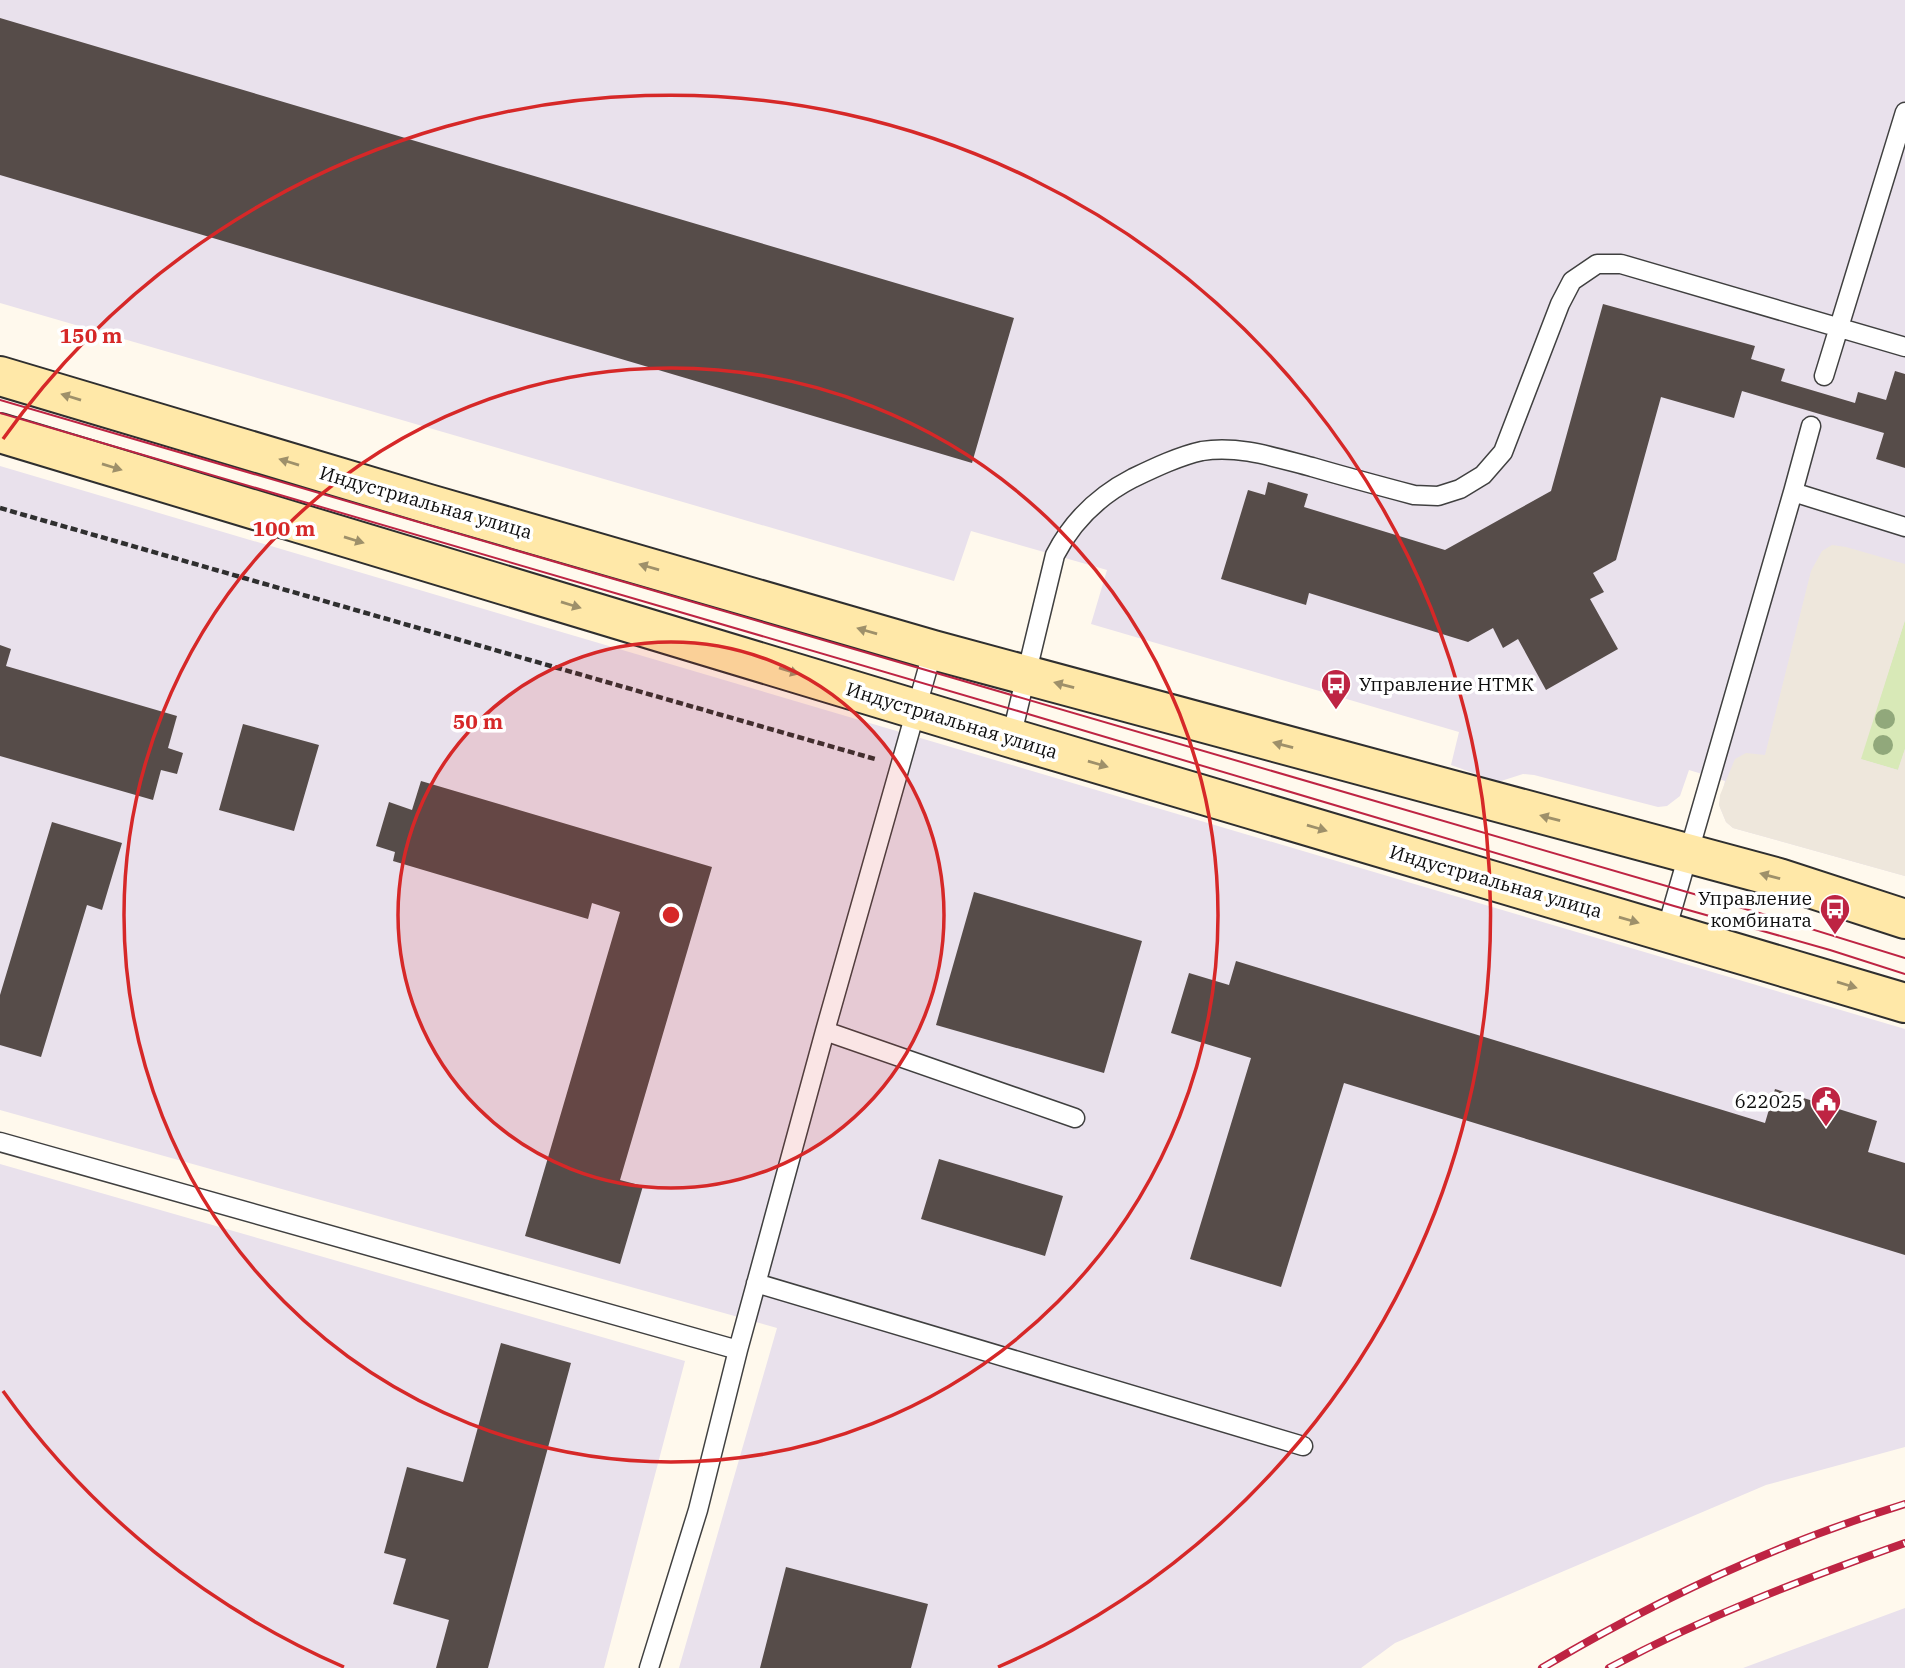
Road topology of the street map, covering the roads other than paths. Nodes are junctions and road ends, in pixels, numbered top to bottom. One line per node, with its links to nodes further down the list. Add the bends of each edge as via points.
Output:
1 (1905, 112): 2 (lane)
2 (1838, 328): 3 (lane); 5 (lane); 11 (lane, via 1621,264 1597,264 1572,281 1551,323 1503,452 1483,475 1438,496 1414,495 1258,453 1222,450 1201,452 1143,473 1110,490 1083,512 1065,536 1055,555)
3 (1905, 346)
4 (0, 376): 10 (main road, Индустриальная улица, one-way to 4)
5 (1824, 376)
6 (1811, 426): 8 (lane)
7 (0, 433): 12 (main road, Индустриальная улица, one-way to 12)
8 (1793, 492): 9 (lane); 14 (lane)
9 (1905, 527)
10 (933, 650): 11 (main road, Индустриальная улица); 12 (lane)
11 (1027, 676): 13 (lane); 14 (main road, Индустриальная улица, one-way to 11)
12 (916, 709): 13 (main road, Индустриальная улица); 18 (lane)
13 (1011, 738): 16 (main road, Индустриальная улица, one-way to 16)
14 (1688, 855): 15 (main road, Индустриальная улица, one-way to 14, via 1779,878); 16 (lane)
15 (1905, 919)
16 (1666, 931): 17 (main road, Индустриальная улица, one-way to 17)
17 (1905, 1003)
18 (825, 1031): 19 (lane); 21 (lane)
19 (1075, 1118)
20 (0, 1142): 22 (lane)
21 (756, 1283): 22 (lane); 23 (lane)
22 (738, 1350): 24 (lane, via 698,1510)
23 (1303, 1446)
24 (649, 1668)

